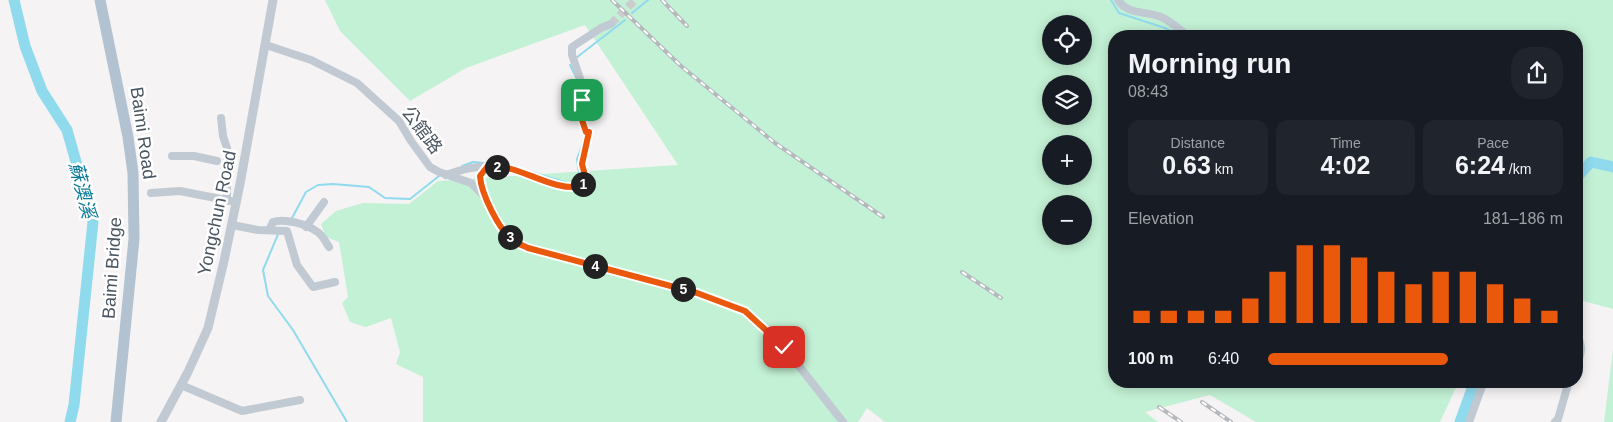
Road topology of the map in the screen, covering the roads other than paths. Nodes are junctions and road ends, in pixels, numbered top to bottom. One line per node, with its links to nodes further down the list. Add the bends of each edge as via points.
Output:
1 (94, 0): 26 (main road, Baimi Bridge, via 122,138 126,184 128,238)
2 (102, 0): 27 (main road, Baimi Bridge, via 133,173 134,239)
3 (273, 0): 7 (street, Yongchun Road)
4 (1118, 0): 6 (street, via 1131,11 1162,17)
5 (610, 24): 11 (street, 公館路, via 572,47 585,93 579,111 586,132 589,132 582,164 586,179 582,186 548,182 508,168)
6 (1180, 30)
7 (266, 45): 12 (street, 公館路, via 311,60 357,83 399,121 430,167); 15 (street, Yongchun Road)
8 (221, 118): 15 (street)
9 (172, 156): 10 (street)
10 (217, 161)
11 (487, 167): 12 (street, 公館路); 14 (street, via 480,176)
12 (446, 175): 14 (street, via 471,183)
13 (151, 193): 15 (street, via 180,191)
14 (486, 198): 29 (street, via 504,231 528,248 697,293 745,311 784,347)
15 (232, 202): 17 (street, Yongchun Road)
16 (324, 202): 18 (street)
17 (232, 225): 19 (street); 22 (street, Yongchun Road, via 208,328)
18 (306, 226): 19 (street, via 280,220 273,222); 20 (street, via 317,231)
19 (269, 230): 21 (street, via 289,233 297,265 313,287)
20 (329, 247)
21 (335, 282)
22 (181, 385): 25 (street, via 242,411); 28 (street, Yongchun Road)
23 (1481, 388): 30 (street)
24 (1567, 388): 31 (street)
25 (300, 400)
26 (110, 422)
27 (118, 422)
28 (161, 422)
29 (843, 422)
30 (1469, 422)
31 (1555, 422)

